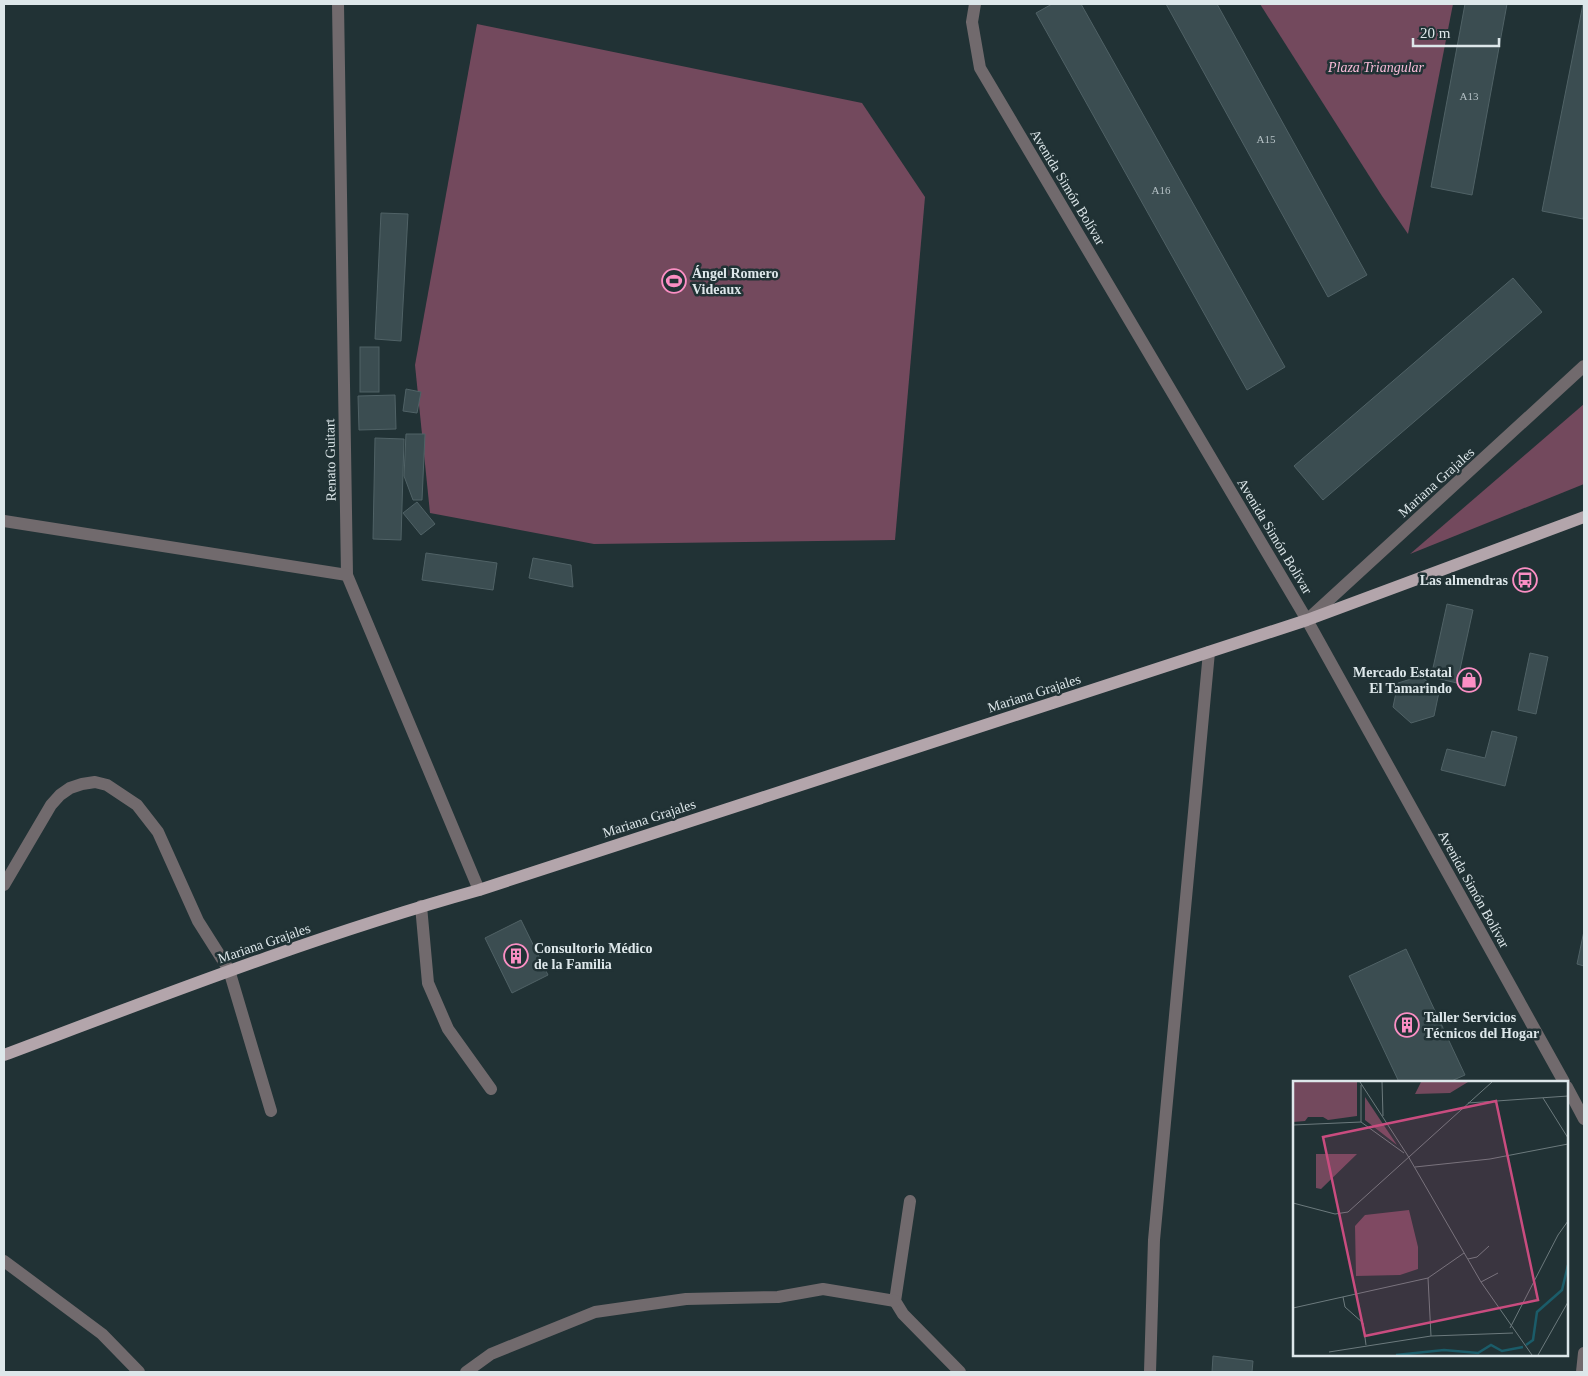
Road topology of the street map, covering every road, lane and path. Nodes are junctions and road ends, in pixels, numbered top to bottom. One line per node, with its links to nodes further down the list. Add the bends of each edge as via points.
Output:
1 (338, 4): 6 (street, Renato Guitart)
2 (975, 4): 7 (street, Avenida Simón Bolívar, via 972,22 980,68)
3 (1584, 366): 7 (street, Mariana Grajales)
4 (1584, 517): 7 (main road, Mariana Grajales)
5 (4, 521): 6 (street)
6 (347, 575): 10 (street, Renato Guitart)
7 (1307, 620): 8 (main road, Mariana Grajales); 14 (street, Avenida Simón Bolívar)
8 (1209, 652): 10 (main road, Mariana Grajales); 26 (street, via 1154,1240)
9 (4, 885): 12 (street, via 51,804 60,795 82,784 95,782 107,785 137,806 158,832 198,921)
10 (479, 890): 11 (main road, Mariana Grajales)
11 (422, 906): 12 (main road, Mariana Grajales); 15 (street, via 428,982 448,1029)
12 (229, 970): 13 (main road, Mariana Grajales); 17 (street)
13 (4, 1055)
14 (1563, 1081)
15 (491, 1089)
16 (1568, 1089): 18 (street)
17 (270, 1111)
18 (1584, 1119)
19 (910, 1201): 21 (street)
20 (4, 1261): 23 (street, via 102,1334)
21 (895, 1302): 24 (street, via 823,1289 778,1297 686,1300 595,1312 491,1354); 25 (street)
22 (1584, 1353): 27 (street)
23 (139, 1372)
24 (466, 1372)
25 (960, 1372)
26 (1150, 1372)
27 (1582, 1372)

